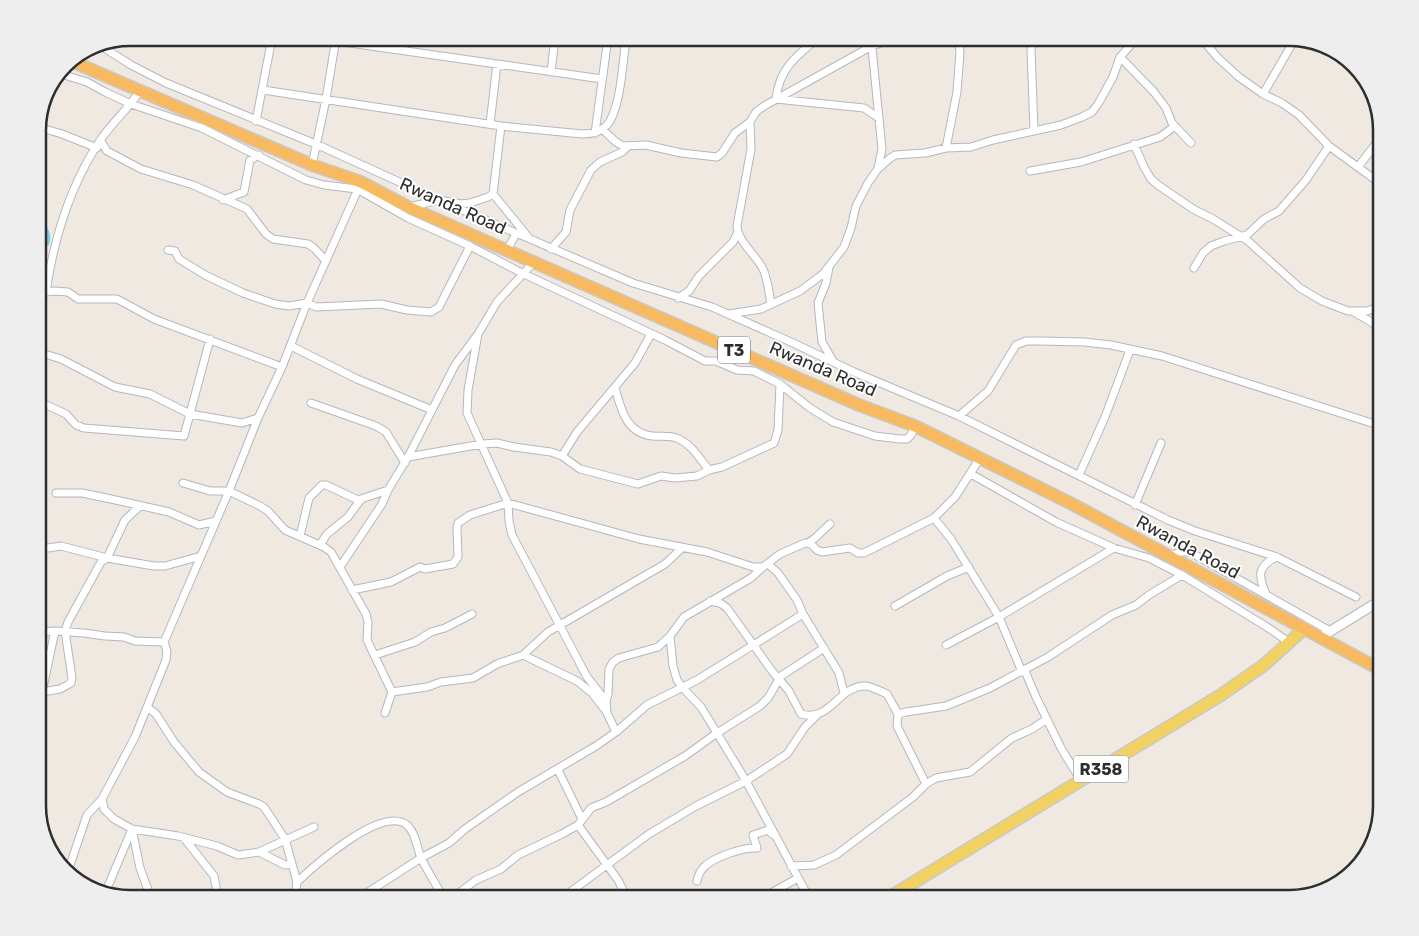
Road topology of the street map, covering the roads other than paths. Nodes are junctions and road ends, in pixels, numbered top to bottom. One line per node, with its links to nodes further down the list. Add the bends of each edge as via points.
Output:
1 (271, 46): 22 (street)
2 (335, 46): 25 (street)
3 (380, 46): 14 (street)
4 (554, 46): 19 (street)
5 (607, 46): 21 (street)
6 (625, 46): 36 (street, via 617,100 609,122)
7 (809, 46): 26 (street, via 786,68 778,84)
8 (872, 46): 26 (street); 28 (street)
9 (959, 46): 44 (street, via 957,92)
10 (1032, 46): 35 (street)
11 (1130, 46): 16 (street)
12 (1208, 46): 24 (street, via 1239,77)
13 (1291, 46): 24 (street)
14 (392, 48): 17 (street)
15 (108, 50): 29 (street, via 148,74)
16 (1120, 57): 33 (street, via 1154,92); 35 (street, via 1102,98 1092,112 1060,126)
17 (496, 64): 19 (street); 31 (street)
18 (78, 65): 23 (highway, Rwanda Road / T3)
19 (551, 72): 21 (street)
20 (67, 76): 27 (street, via 88,82)
21 (602, 78): 36 (street)
22 (263, 90): 25 (street); 29 (street)
23 (139, 92): 27 (street); 47 (highway, Rwanda Road / T3)
24 (1263, 94): 42 (street, via 1299,115)
25 (326, 99): 31 (street); 40 (street)
26 (776, 100): 28 (street, via 864,108); 30 (street, via 756,112)
27 (132, 104): 37 (street); 46 (street, via 194,125)
28 (879, 118): 49 (street, via 882,149)
29 (256, 121): 40 (street)
30 (750, 122): 41 (street, via 735,133 722,154 716,157); 58 (street, via 751,149)
31 (490, 124): 32 (street)
32 (501, 126): 36 (street, via 582,134); 53 (street)
33 (1175, 126): 38 (street); 39 (street, via 1164,135)
34 (46, 130): 43 (street)
35 (1034, 130): 44 (street, via 971,147)
36 (599, 131): 41 (street)
37 (100, 140): 43 (street); 54 (street, via 106,151 126,162 199,187)
38 (1191, 143)
39 (1134, 144): 50 (street, via 1081,162); 59 (street, via 1151,179 1192,209)
40 (318, 145): 47 (street); 55 (street)
41 (628, 146): 62 (street, via 591,170 570,210 566,232)
42 (1330, 146): 48 (street); 59 (street, via 1283,207)
43 (97, 148): 70 (street, via 62,216)
44 (946, 148): 49 (street, via 895,156)
45 (1373, 149): 48 (street)
46 (259, 155): 52 (street, via 315,183); 54 (street, via 250,160 244,192)
47 (312, 165): 52 (highway, Rwanda Road / T3)
48 (1358, 168): 51 (street)
49 (877, 170): 67 (street, via 856,206 844,247)
50 (1030, 171)
51 (1373, 178)
52 (359, 186): 56 (highway, Rwanda Road / T3); 61 (street, via 408,218); 65 (street)
53 (493, 194): 55 (street, via 461,204); 60 (street)
54 (223, 200): 65 (street, via 247,210 269,236 308,244)
55 (438, 200): 56 (street); 57 (street)
56 (408, 207): 64 (highway, Rwanda Road / T3)
57 (516, 234): 60 (street); 64 (street)
58 (737, 234): 71 (street, via 688,291); 73 (street, via 763,270)
59 (1241, 237): 68 (street, via 1211,246); 75 (street, via 1300,288 1322,301)
60 (531, 240): 62 (street)
61 (470, 246): 69 (street); 72 (street, via 434,311 407,310 381,304 316,307)
62 (551, 249): 71 (street)
63 (168, 250): 72 (street, via 175,251 179,259 205,276 243,293 275,304)
64 (507, 250): 66 (highway, Rwanda Road / T3)
65 (326, 261): 72 (street)
66 (534, 262): 69 (street); 95 (highway, Rwanda Road / T3, via 859,405)
67 (829, 267): 73 (street, via 807,287); 84 (street, via 818,303 822,342)
68 (1194, 268)
69 (524, 274): 78 (street, via 497,302); 79 (street)
70 (46, 292): 80 (street, via 68,292 78,299 117,299 154,320)
71 (678, 298): 76 (street)
72 (307, 303): 81 (street)
73 (771, 304): 76 (street, via 752,312)
74 (1373, 309): 75 (street)
75 (1354, 312): 77 (street)
76 (727, 314): 84 (street)
77 (1373, 322)
78 (478, 334): 90 (street, via 455,365); 97 (street, via 466,406)
79 (651, 334): 86 (street, via 705,361 716,361 737,370 751,370); 87 (street, via 635,363)
80 (210, 339): 85 (street); 91 (street)
81 (291, 346): 85 (street); 90 (street, via 357,379)
82 (1130, 350): 92 (street, via 1084,342 1026,341 1016,344 988,391); 94 (street, via 1162,356); 103 (street)
83 (46, 355): 91 (street, via 115,386 150,394)
84 (835, 362): 92 (street)
85 (282, 367): 93 (street)
86 (780, 384): 95 (street, via 822,416 846,427 875,436 907,439); 101 (street, via 778,430 774,443)
87 (615, 388): 98 (street, via 577,432); 101 (street, via 622,413 629,424 645,434 681,440)
88 (311, 403): 100 (street, via 386,432)
89 (46, 405): 91 (street, via 66,414 76,425 84,428 183,437)
90 (432, 410): 100 (street)
91 (190, 414): 93 (street, via 242,423)
92 (959, 416): 103 (street)
93 (258, 418): 106 (street)
94 (1373, 423)
95 (915, 426): 99 (highway, Rwanda Road / T3)
96 (1161, 442): 110 (street)
97 (482, 444): 98 (street, via 544,450); 100 (street); 109 (street)
98 (562, 456): 101 (street, via 580,469 635,484 661,476 694,477)
99 (980, 458): 102 (street); 122 (highway, Rwanda Road / T3)
100 (406, 460): 105 (street)
101 (709, 470)
102 (971, 474): 112 (street, via 955,497); 120 (street, via 1056,522)
103 (1080, 475): 110 (street)
104 (183, 483): 106 (street)
105 (388, 490): 108 (street); 126 (street)
106 (230, 491): 113 (street); 115 (street, via 268,511 282,527)
107 (56, 493): 111 (street, via 82,493)
108 (360, 501): 115 (street, via 322,485 310,498); 117 (street, via 348,517 329,532)
109 (508, 503): 119 (street); 129 (street, via 470,515 458,524 458,557 453,564 420,567 392,582); 138 (street, via 512,535)
110 (1135, 505): 123 (street, via 1195,531)
111 (140, 506): 113 (street, via 169,512 199,525); 124 (street, via 124,520)
112 (934, 518): 116 (street, via 864,553 850,548 819,551); 127 (street)
113 (216, 521): 121 (street)
114 (830, 524): 116 (street)
115 (300, 536): 117 (street)
116 (808, 543): 125 (street, via 784,552)
117 (320, 546): 126 (street, via 330,552)
118 (46, 548): 124 (street, via 61,546)
119 (682, 548): 125 (street, via 707,552 747,566); 138 (street, via 665,564)
120 (1114, 548): 128 (street, via 1149,558); 137 (street)
121 (202, 556): 124 (street, via 161,567); 145 (street)
122 (1170, 556): 130 (street, via 1190,552); 139 (highway, Rwanda Road / T3)
123 (1277, 557): 130 (street, via 1261,570 1260,580); 131 (street)
124 (107, 558): 142 (street, via 87,585)
125 (765, 565): 132 (street, via 751,578); 136 (street, via 780,576)
126 (340, 567): 129 (street)
127 (969, 567): 134 (street); 137 (street)
128 (1182, 575): 146 (street); 153 (street)
129 (352, 590): 150 (street, via 366,614 367,640)
130 (1266, 594): 143 (street)
131 (1356, 597)
132 (710, 601): 144 (street, via 684,617); 147 (street, via 727,608)
133 (1373, 605): 143 (street)
134 (895, 606)
135 (472, 614): 150 (street, via 415,642)
136 (803, 614): 147 (street); 149 (street)
137 (999, 617): 148 (street); 153 (street)
138 (559, 625): 151 (street); 160 (street, via 587,677)
139 (1305, 628): 143 (highway, Rwanda Road / T3); 146 (main road, R358)
140 (55, 631): 141 (street); 142 (street); 154 (street)
141 (46, 632)
142 (65, 632): 145 (street); 157 (street, via 72,683)
143 (1326, 634): 152 (highway, Rwanda Road / T3)
144 (670, 636): 156 (street, via 675,675); 160 (street, via 653,649 613,662 609,669)
145 (164, 642): 161 (street, via 166,660)
146 (1290, 643): 171 (main road, R358, via 1264,666 1221,695)
147 (754, 644): 155 (street); 156 (street)
148 (946, 645)
149 (824, 648): 155 (street); 159 (street, via 839,673)
150 (375, 654): 158 (street)
151 (523, 655): 158 (street, via 497,664 473,678); 163 (street, via 577,681 592,692)
152 (1373, 664)
153 (1023, 671): 164 (street, via 946,706); 166 (street)
154 (46, 673)
155 (778, 679): 165 (street, via 789,691 801,714); 168 (street, via 760,706)
156 (683, 688): 167 (street, via 647,705); 168 (street, via 701,706)
157 (46, 691)
158 (392, 692): 162 (street)
159 (844, 693): 164 (street, via 870,686 887,694); 165 (street)
160 (606, 700): 163 (street)
161 (148, 707): 173 (street); 178 (street, via 193,767 227,792 264,807)
162 (385, 712)
163 (607, 713): 167 (street)
164 (898, 714): 172 (street, via 897,726)
165 (817, 715): 170 (street, via 786,754)
166 (1048, 719): 171 (street); 172 (street, via 1012,738 970,772 936,778)
167 (616, 732): 169 (street)
168 (717, 733): 170 (street); 174 (street, via 685,756 591,808)
169 (558, 770): 174 (street); 181 (street, via 518,792 449,843)
170 (746, 781): 179 (street); 184 (street, via 648,834)
171 (1081, 781): 200 (main road, R358)
172 (926, 784): 185 (street, via 836,855 814,865)
173 (102, 799): 176 (street, via 104,809); 182 (street, via 88,814)
174 (580, 822): 184 (street); 195 (street, via 518,855 501,869)
175 (314, 827): 178 (street)
176 (132, 829): 177 (street); 189 (street); 190 (street)
177 (184, 837): 180 (street, via 238,855); 191 (street, via 214,876)
178 (285, 839): 180 (street); 183 (street)
179 (777, 840): 185 (street); 187 (street, via 768,830 753,835 757,848 744,848 709,862)
180 (259, 852): 183 (street, via 285,865)
181 (421, 858): 188 (street, via 406,824 379,824 334,850); 193 (street); 194 (street)
182 (70, 864)
183 (292, 864): 188 (street)
184 (607, 866): 196 (street); 197 (street)
185 (791, 866): 186 (street)
186 (798, 878): 198 (street); 199 (street)
187 (697, 881)
188 (297, 882): 192 (street)
189 (108, 887)
190 (148, 890)
191 (217, 890)
192 (296, 890)
193 (371, 890)
194 (439, 890)
195 (463, 890)
196 (573, 890)
197 (624, 890)
198 (776, 890)
199 (805, 890)
200 (901, 890)

